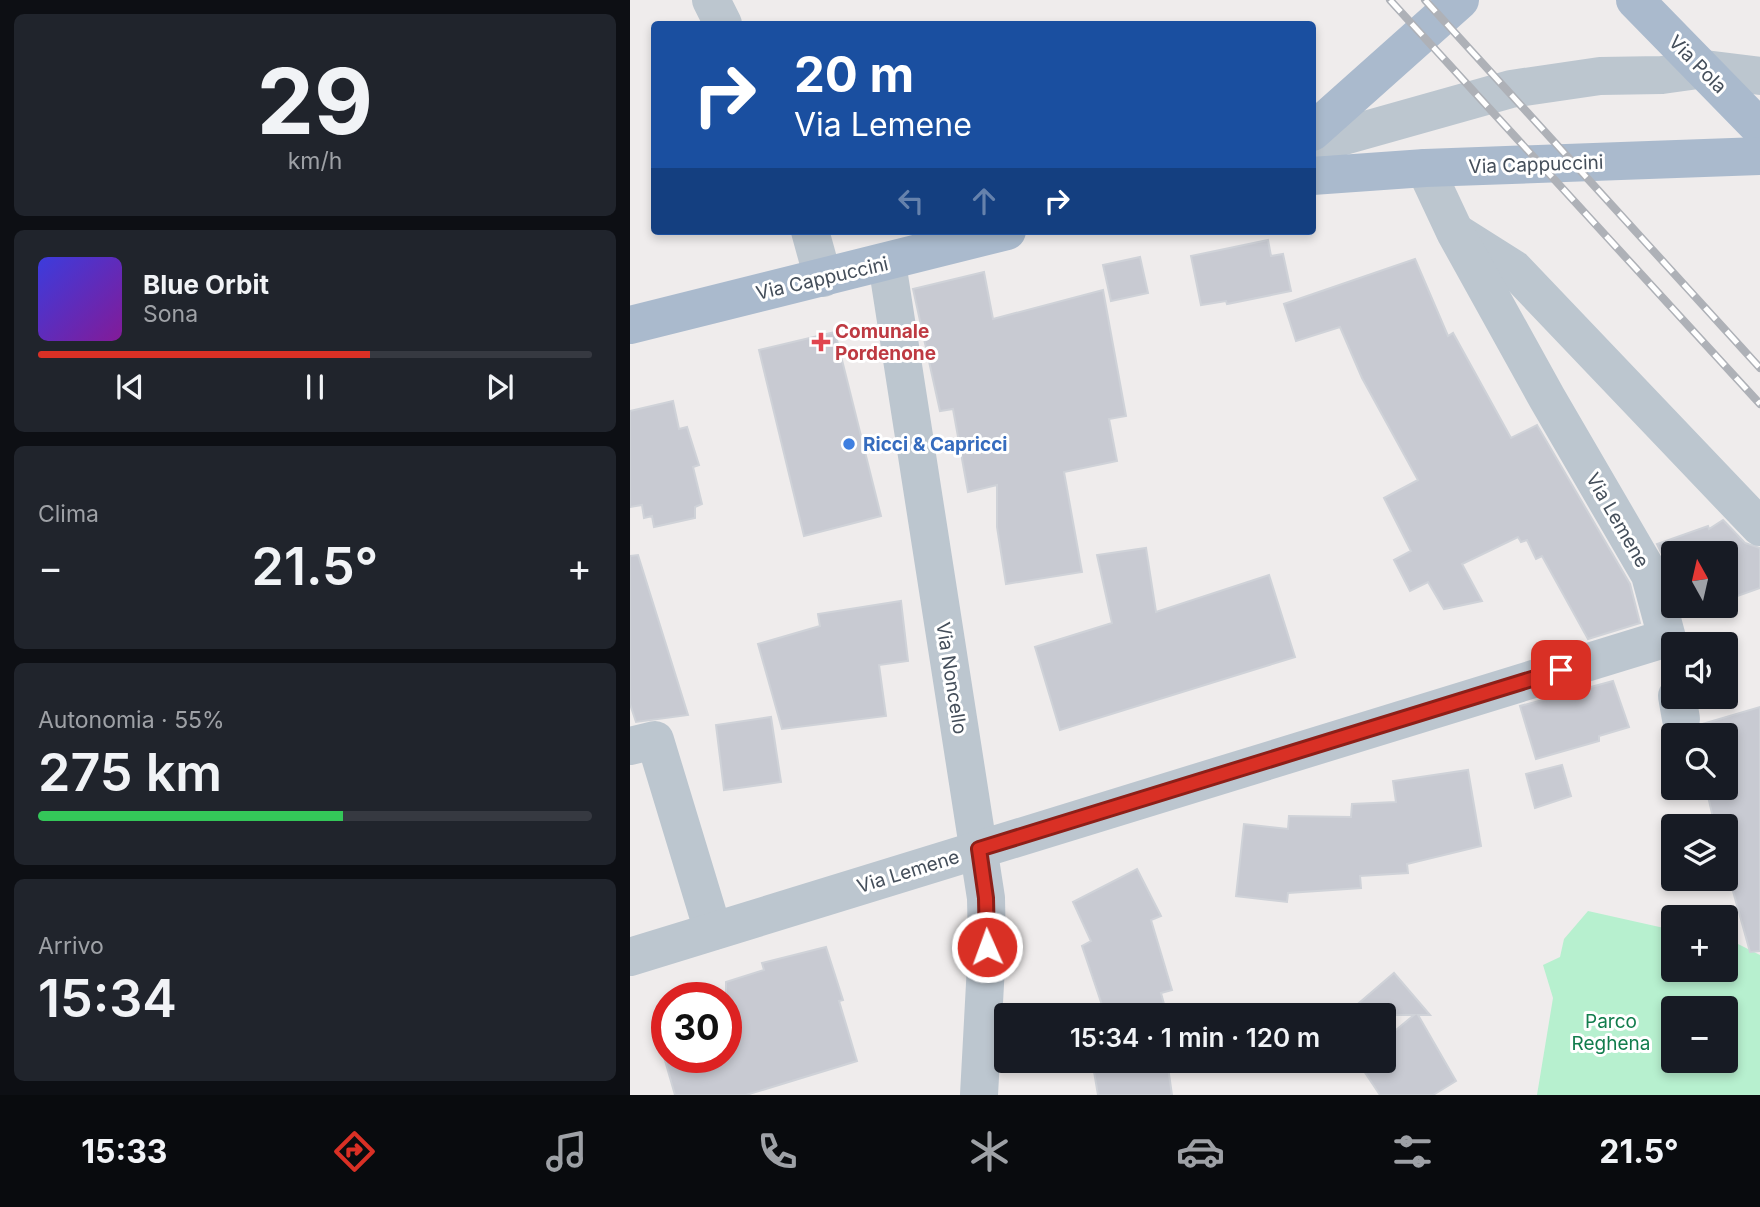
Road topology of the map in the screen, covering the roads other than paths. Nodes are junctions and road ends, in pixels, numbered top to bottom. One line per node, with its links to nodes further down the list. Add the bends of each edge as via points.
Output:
1 (711, 0): 4 (street)
2 (1460, 0): 7 (main road)
3 (1642, 3): 5 (main road, Via Pola)
4 (722, 21)
5 (1705, 69): 6 (street); 8 (main road, Via Pola); 9 (street, via 1600,76 1511,89)
6 (1760, 76)
7 (1316, 128)
8 (1760, 128)
9 (1316, 144)
10 (1760, 156): 11 (main road, Via Cappuccini)
11 (1425, 168): 12 (main road, Via Cappuccini); 13 (street, Via Lemene)
12 (1316, 176)
13 (1455, 232): 19 (street, via 1514,269); 20 (street, Via Lemene, via 1650,575)
14 (811, 235): 17 (street)
15 (992, 235): 16 (main road, Via Cappuccini)
16 (887, 263): 17 (main road, Via Cappuccini); 23 (street, Via Noncello)
17 (823, 278): 18 (main road, Via Cappuccini)
18 (632, 318)
19 (1760, 527)
20 (1664, 632)
21 (1661, 657): 23 (street, Via Lemene)
22 (630, 746): 24 (street, via 654,740)
23 (979, 849): 24 (street, Via Lemene); 26 (street, Via Noncello, via 987,947)
24 (713, 931): 25 (street, Via Lemene)
25 (630, 957)
26 (979, 1095)

